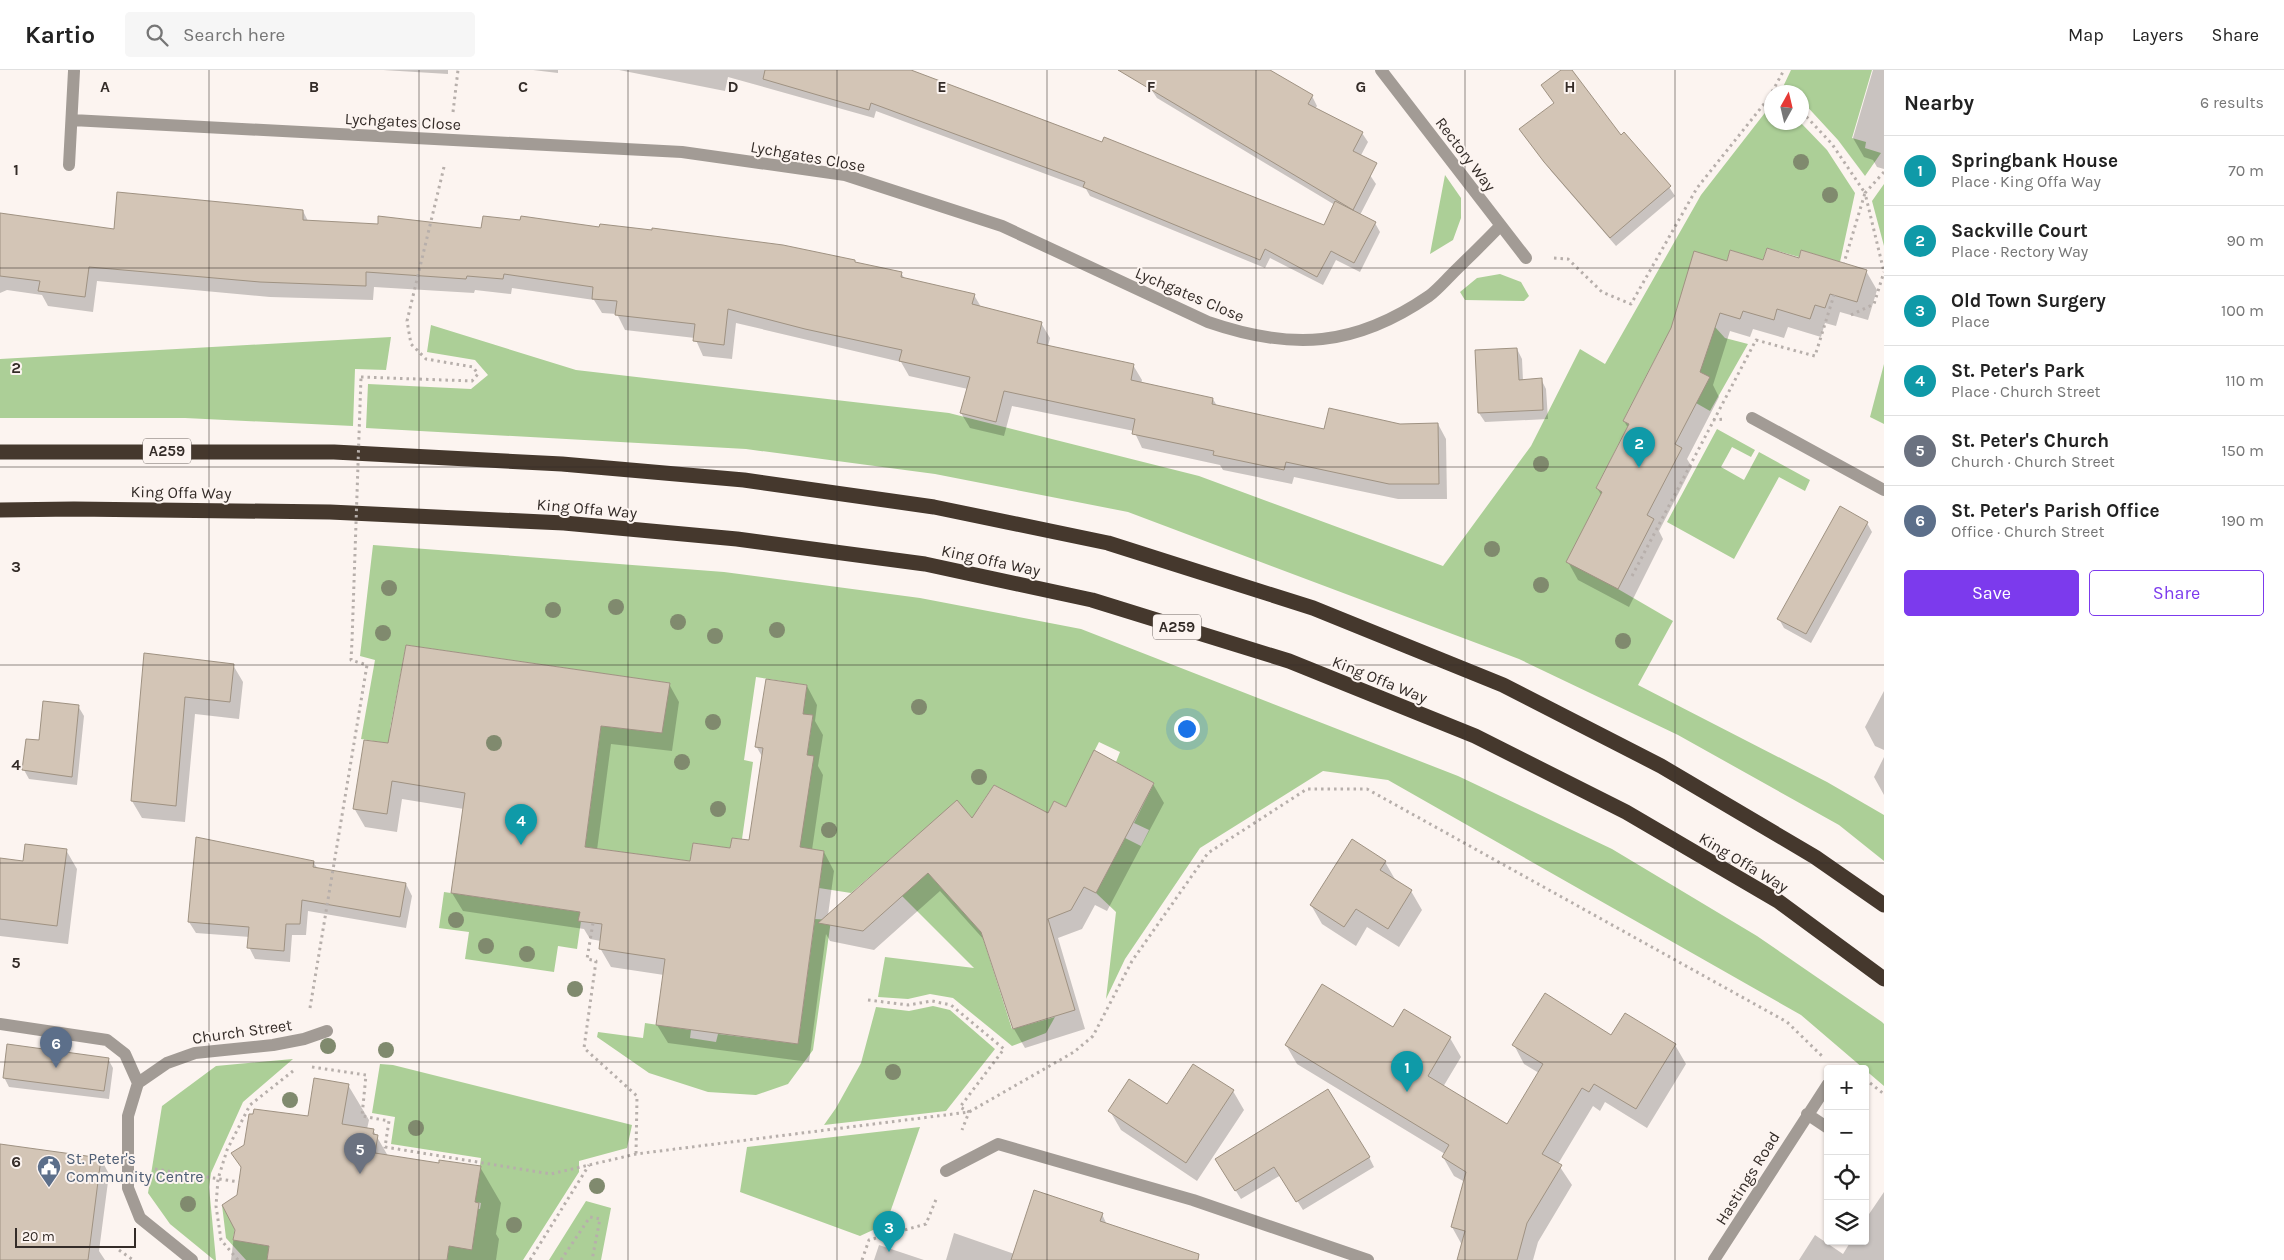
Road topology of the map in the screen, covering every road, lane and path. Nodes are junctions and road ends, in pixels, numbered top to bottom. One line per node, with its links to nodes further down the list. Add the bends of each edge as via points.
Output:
1 (458, 70): 9 (path)
2 (1381, 70): 13 (street, Rectory Way)
3 (1784, 70): 5 (path)
4 (74, 71): 8 (street)
5 (1776, 85)
6 (1764, 103): 14 (path, via 1697,188 1631,304 1602,292 1568,258)
7 (1809, 119): 12 (path, via 1832,144)
8 (72, 120): 9 (street, Lychgates Close); 10 (street)
9 (450, 140): 13 (street, Lychgates Close, via 682,152 845,176 1002,226 1208,322 1242,334 1279,340 1326,340 1373,328 1430,295); 28 (path, bridge, via 407,321 411,344 426,359 473,367 478,374 472,381 361,377 351,660 367,665)
10 (69, 165)
11 (1884, 172): 12 (path)
12 (1864, 193): 15 (path); 16 (path)
13 (1500, 226): 14 (street, Rectory Way)
14 (1526, 258)
15 (1844, 263)
16 (1884, 272): 17 (path, via 1874,304)
17 (1851, 315)
18 (1752, 418): 20 (street)
19 (0, 452): 22 (highway, A259, via 334,452 562,464 744,480 925,506 1108,543 1313,608 1503,685 1661,766 1816,857)
20 (1884, 490)
21 (0, 510): 24 (highway, King Offa Way / A259, via 330,512 564,523 737,539 925,564 1092,600 1289,661 1475,736 1626,812 1769,896)
22 (1884, 905)
23 (593, 923): 38 (path, via 587,958 596,960 584,1048 636,1096)
24 (1884, 979)
25 (868, 1000): 35 (path, via 908,1005 932,1001 950,1005 1004,1049 960,1107)
26 (0, 1024): 32 (street, via 107,1040 124,1054)
27 (327, 1031): 28 (street, Church Street)
28 (304, 1039): 30 (path); 32 (street, Church Street, via 195,1053 167,1063)
29 (1829, 1062): 35 (path, via 1787,1022 1367,789 1307,789 1208,853 1132,961 1094,1036 1074,1052)
30 (301, 1065): 39 (path, via 366,1075 362,1116 389,1121 385,1147 552,1174); 42 (path, via 250,1106 227,1150)
31 (1869, 1082): 34 (path)
32 (138, 1083): 40 (street, via 128,1116)
33 (1824, 1090): 36 (street, Hastings Road)
34 (1884, 1094)
35 (969, 1112): 38 (path); 41 (path)
36 (1807, 1114): 37 (street); 53 (street, Hastings Road)
37 (1824, 1125)
38 (636, 1154): 39 (path)
39 (590, 1164): 48 (path)
40 (128, 1165): 42 (path); 46 (street, via 128,1188 140,1218)
41 (946, 1171): 51 (path, via 926,1224 869,1240); 52 (street, via 998,1144 1193,1200)
42 (218, 1179): 43 (path); 47 (path, via 216,1206 221,1240)
43 (239, 1182)
44 (119, 1250): 45 (path)
45 (133, 1260)
46 (192, 1260)
47 (238, 1260)
48 (530, 1260)
49 (561, 1260): 50 (path, via 590,1217 600,1219)
50 (592, 1260)
51 (862, 1260)
52 (1368, 1260)
53 (1714, 1260)

